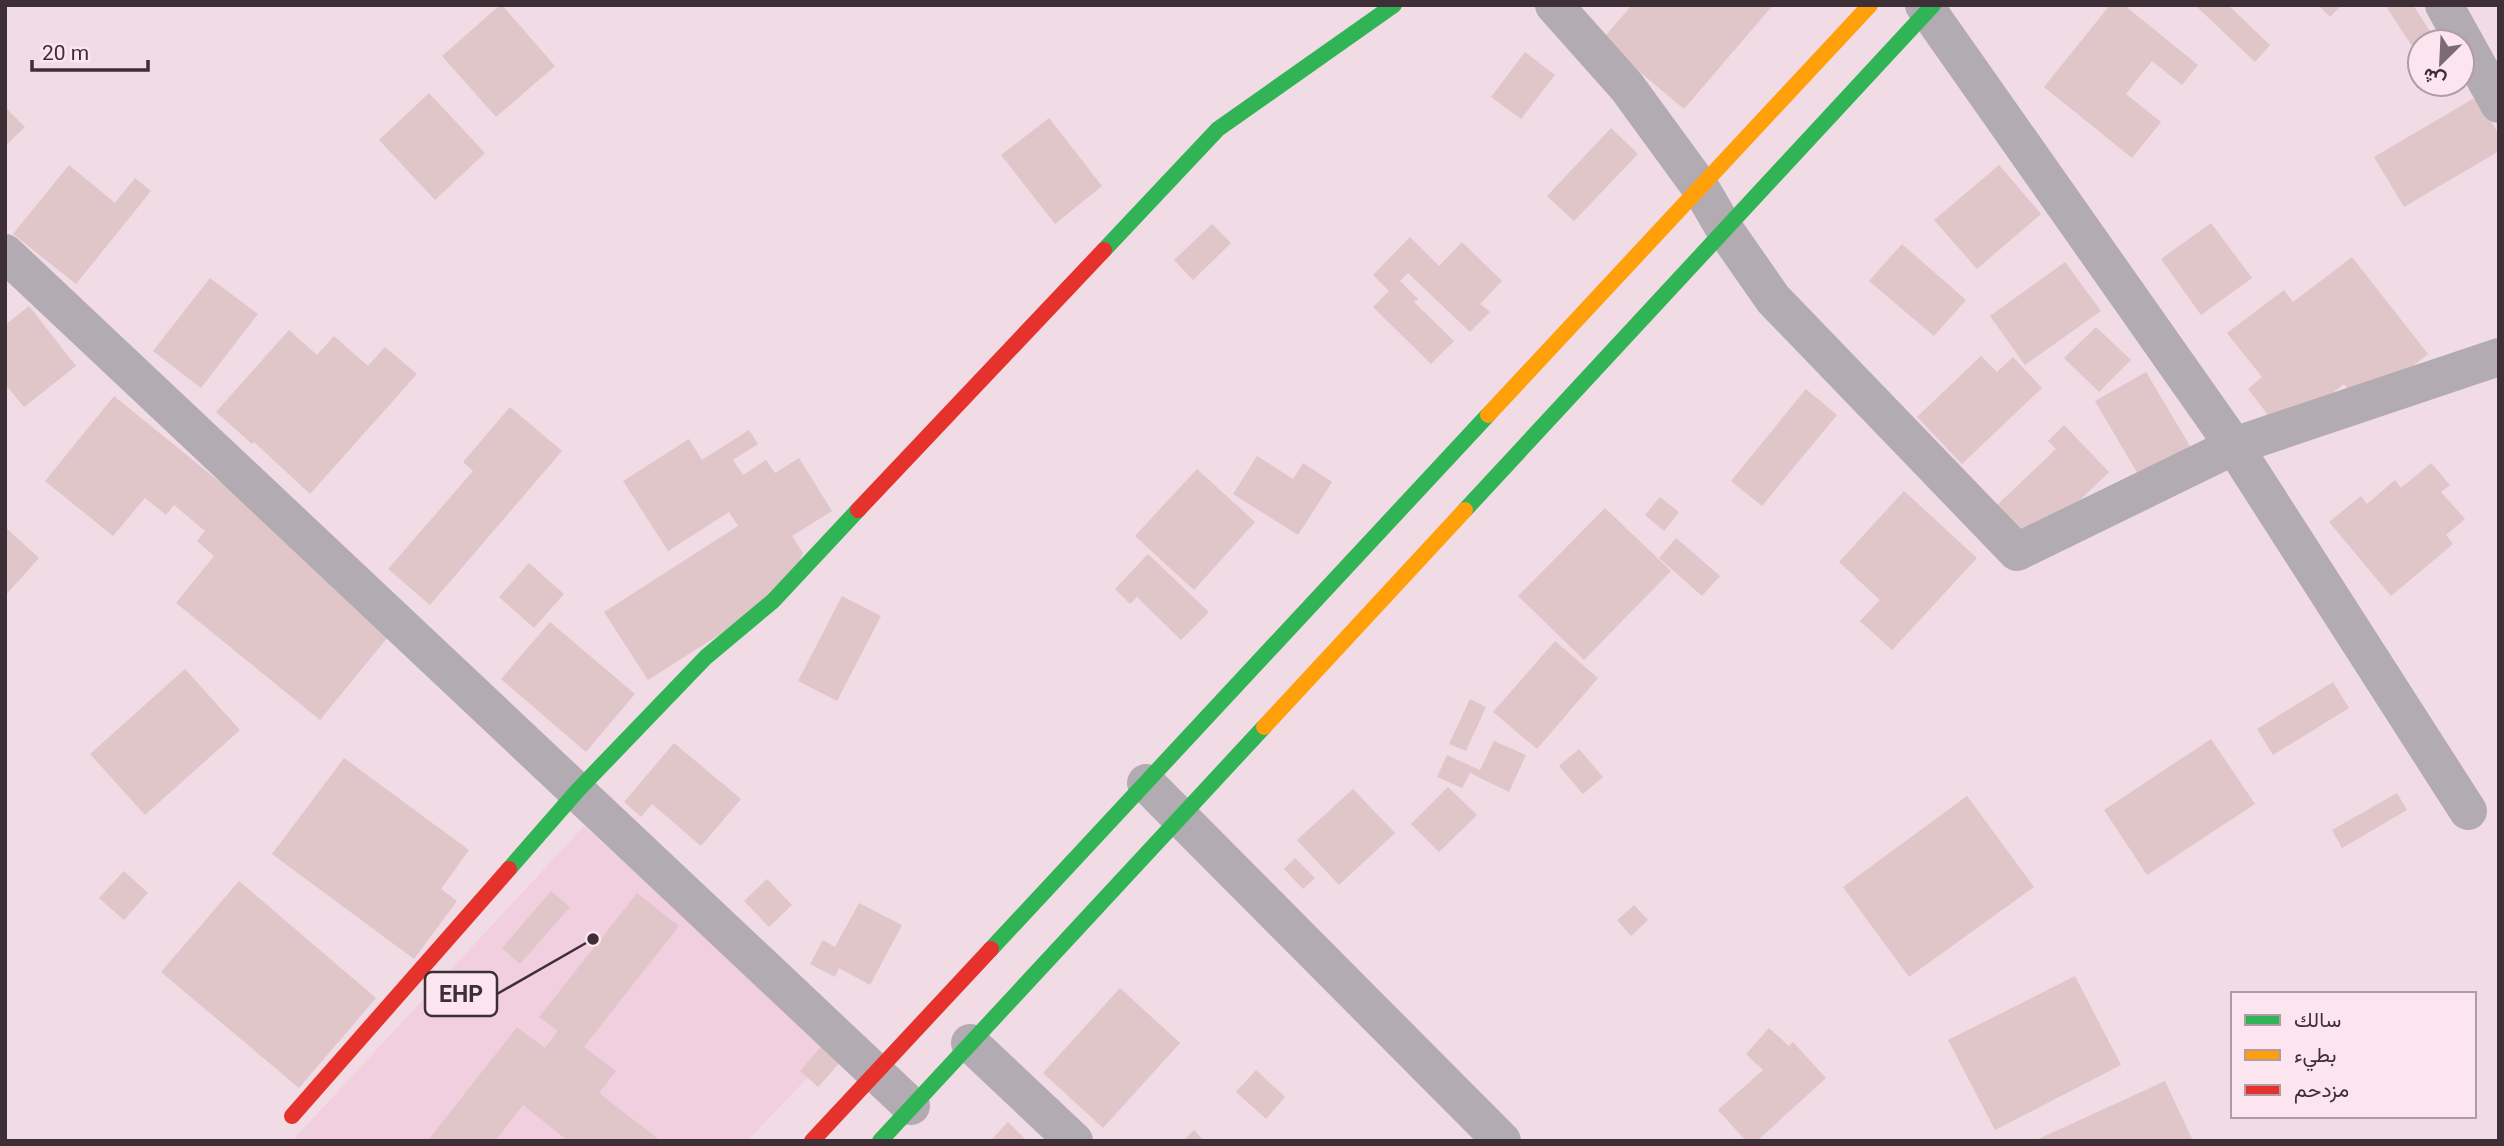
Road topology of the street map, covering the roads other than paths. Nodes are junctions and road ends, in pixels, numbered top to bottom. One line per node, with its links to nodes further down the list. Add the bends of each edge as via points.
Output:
1 (1394, 5): 13 (main road, via 1218,129 773,601 706,657)
2 (1554, 5): 7 (street, via 1627,87)
3 (1870, 5): 7 (main road)
4 (2444, 5): 6 (street)
5 (1928, 7): 8 (main road); 11 (street)
6 (2499, 104)
7 (1700, 187): 8 (street); 12 (main road)
8 (1725, 230): 11 (street, via 1773,299 2017,552); 15 (main road)
9 (5, 253): 13 (street)
10 (2499, 357): 11 (street)
11 (2234, 446): 14 (street)
12 (1146, 783): 15 (street); 17 (main road)
13 (578, 790): 17 (street); 19 (main road)
14 (2468, 811)
15 (1180, 817): 16 (main road); 23 (street)
16 (970, 1043): 18 (main road); 22 (street)
17 (877, 1072): 18 (street); 20 (main road)
18 (911, 1106): 21 (main road)
19 (292, 1116)
20 (812, 1141)
21 (880, 1141)
22 (1074, 1141)
23 (1502, 1141)

